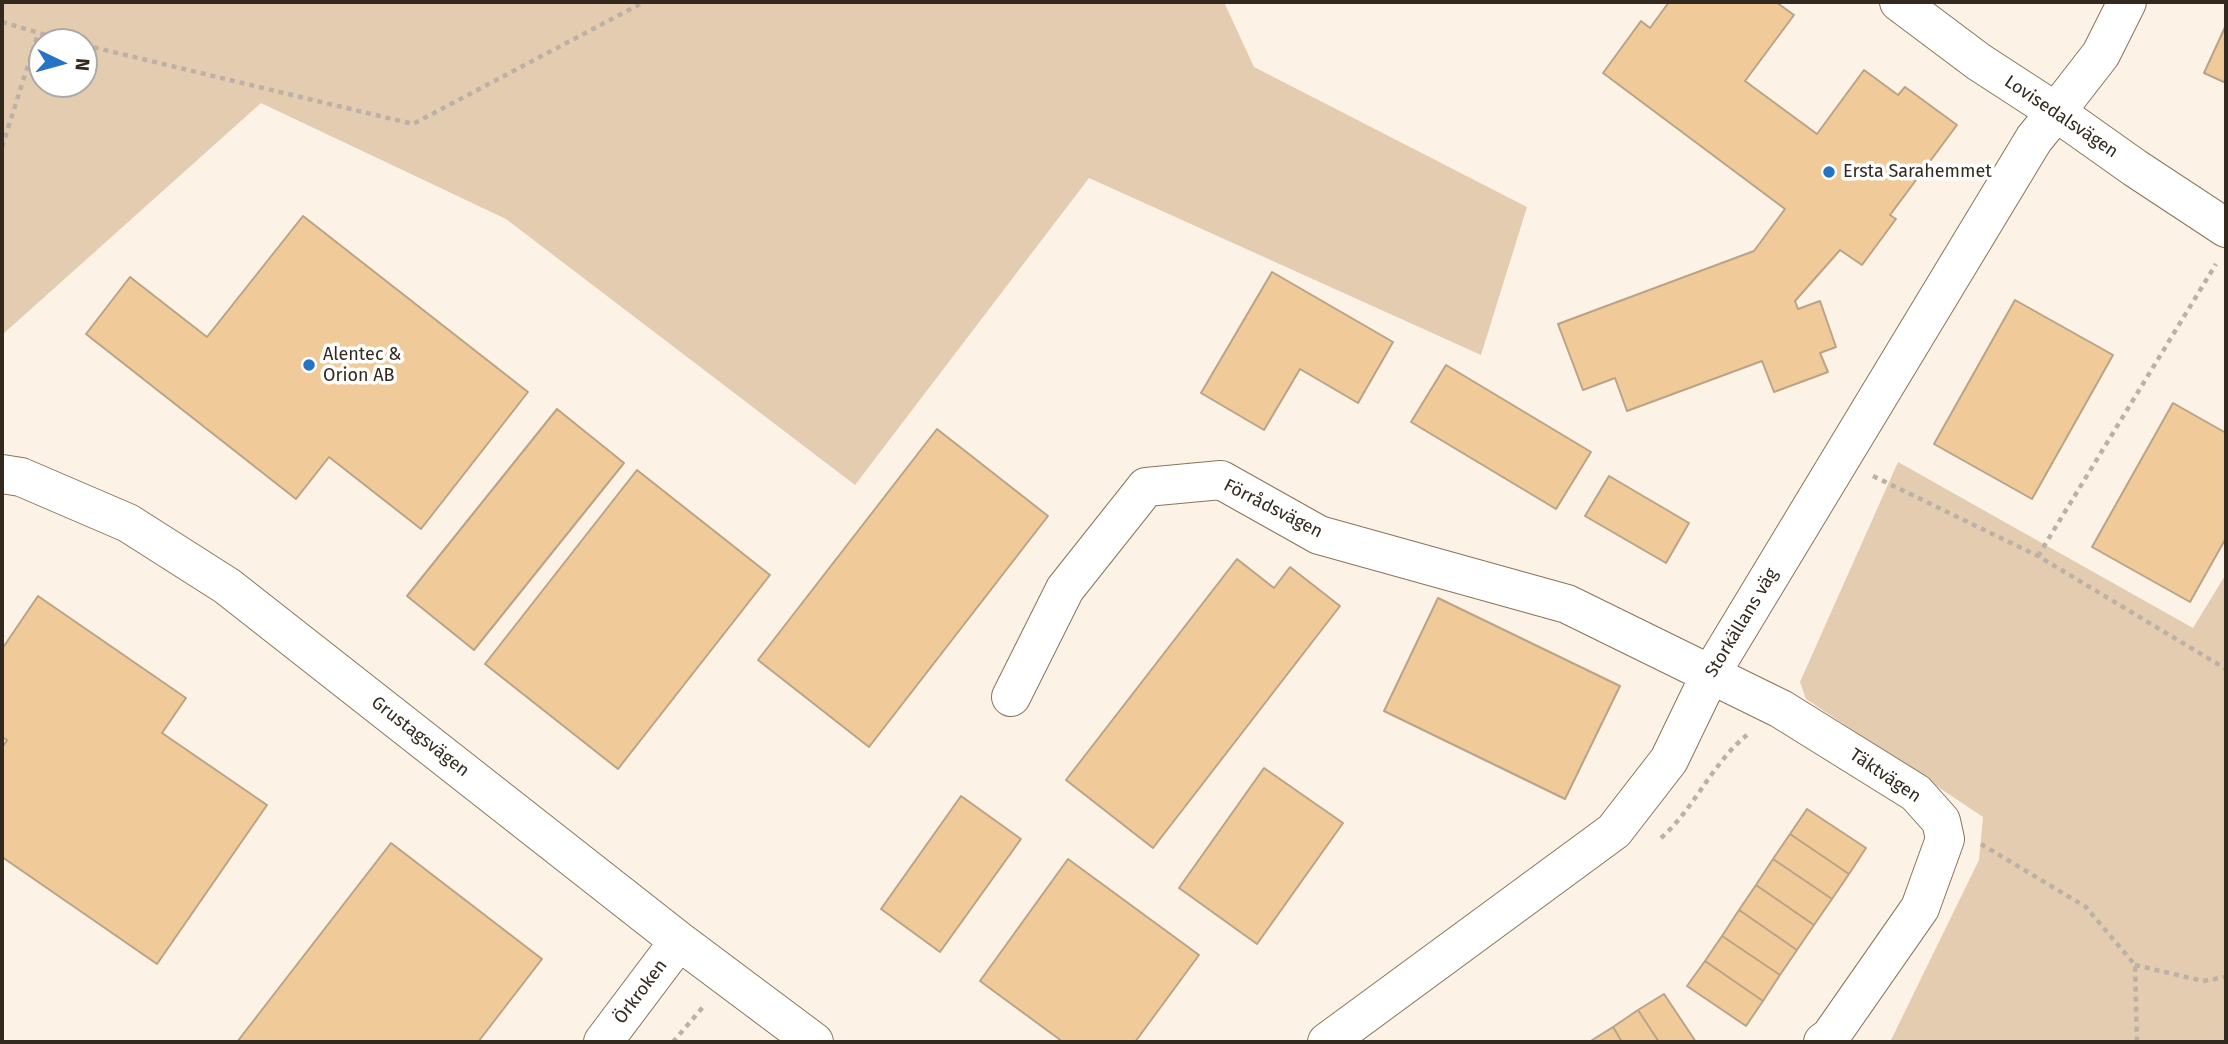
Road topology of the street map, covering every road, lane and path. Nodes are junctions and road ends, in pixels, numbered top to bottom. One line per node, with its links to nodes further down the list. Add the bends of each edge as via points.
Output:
1 (644, 2): 6 (path, via 413,124)
2 (1899, 2): 8 (street, Lovisedalsvägen)
3 (2127, 2): 8 (street, Storkällans väg, via 2101,54)
4 (2, 22): 5 (path)
5 (28, 31)
6 (98, 48)
7 (28, 65): 9 (path)
8 (2056, 112): 10 (street, Lovisedalsvägen, via 2135,169); 15 (street, Storkällans väg, via 2034,139)
9 (2, 147)
10 (2222, 244): 13 (path)
11 (1866, 472): 13 (path)
12 (2, 474): 18 (street, Grustagsvägen, via 21,477 128,523 227,586)
13 (2038, 556): 14 (path)
14 (2226, 669)
15 (1710, 675): 16 (street, Förrådsvägen, via 1567,604 1319,535 1221,480 1146,487 1065,589); 17 (street, Täktvägen, via 1781,709 1916,793); 25 (street, Storkällans väg, via 1669,760 1614,831)
16 (1011, 697)
17 (1941, 821): 19 (path, via 2086,907); 26 (street, via 1945,839 1920,908)
18 (679, 941): 22 (street, Örkroken); 24 (street, Grustagsvägen)
19 (2135, 965): 20 (path, via 2203,981); 27 (path)
20 (2226, 977)
21 (708, 1001): 23 (path)
22 (603, 1042)
23 (673, 1042)
24 (814, 1042)
25 (1327, 1042)
26 (1823, 1042)
27 (2137, 1042)

